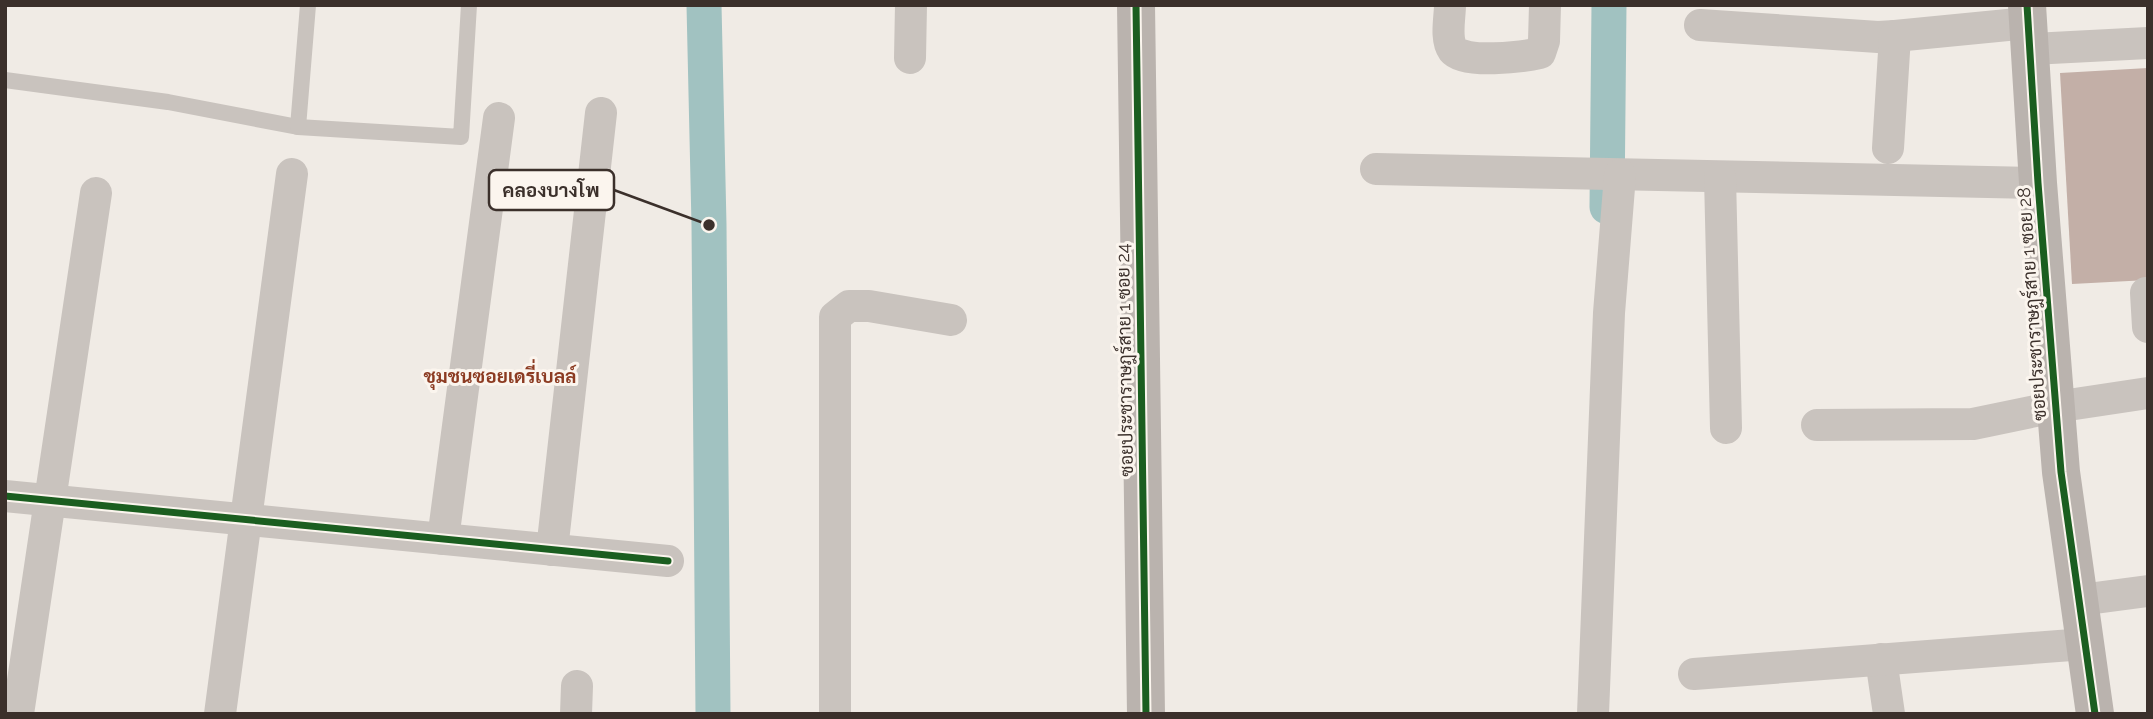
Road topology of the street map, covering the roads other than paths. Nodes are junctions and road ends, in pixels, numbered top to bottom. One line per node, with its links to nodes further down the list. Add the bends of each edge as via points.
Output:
1 (309, 5): 15 (lane)
2 (469, 5): 15 (lane, via 461,137)
3 (911, 5): 11 (street)
4 (1136, 5): 44 (street, ซอยประชาราษฎร์สาย 1 ซอย 24)
5 (1450, 5): 6 (street, via 1449,41 1453,51 1465,57 1540,53)
6 (1545, 5)
7 (1700, 25): 9 (street)
8 (2029, 26): 9 (street); 10 (street); 21 (street, ซอยประชาราษฎร์สาย 1 ซอย 28)
9 (1895, 36): 16 (street)
10 (2148, 43)
11 (910, 58)
12 (5, 80): 15 (lane, via 168,102)
13 (601, 113): 34 (street)
14 (499, 118): 33 (street)
15 (298, 127)
16 (1888, 148)
17 (1376, 170): 19 (street)
18 (292, 174): 32 (street)
19 (1606, 175): 20 (street); 45 (street, via 1609,313)
20 (1720, 177): 21 (street); 29 (street)
21 (2038, 183): 27 (street, ซอยประชาราษฎร์สาย 1 ซอย 28)
22 (96, 193): 31 (street)
23 (2146, 293): 25 (street)
24 (951, 320): 43 (street, via 869,306 849,306 835,317)
25 (2148, 327)
26 (2148, 394): 27 (street)
27 (2055, 407): 28 (street, via 1973,424); 37 (street, ซอยประชาราษฎร์สาย 1 ซอย 28)
28 (1817, 425)
29 (1726, 428)
30 (5, 496): 31 (street)
31 (49, 501): 32 (street); 41 (street)
32 (244, 519): 33 (street); 42 (street)
33 (443, 539): 34 (street)
34 (552, 550): 35 (street)
35 (668, 561)
36 (2148, 591): 37 (street)
37 (2080, 600): 38 (street, ซอยประชาราษฎร์สาย 1 ซอย 28)
38 (2085, 644): 39 (street); 47 (street, ซอยประชาราษฎร์สาย 1 ซอย 28)
39 (1881, 659): 40 (street); 46 (street)
40 (1694, 674)
41 (18, 714)
42 (220, 714)
43 (835, 714)
44 (1146, 714)
45 (1593, 714)
46 (1889, 714)
47 (2095, 714)

